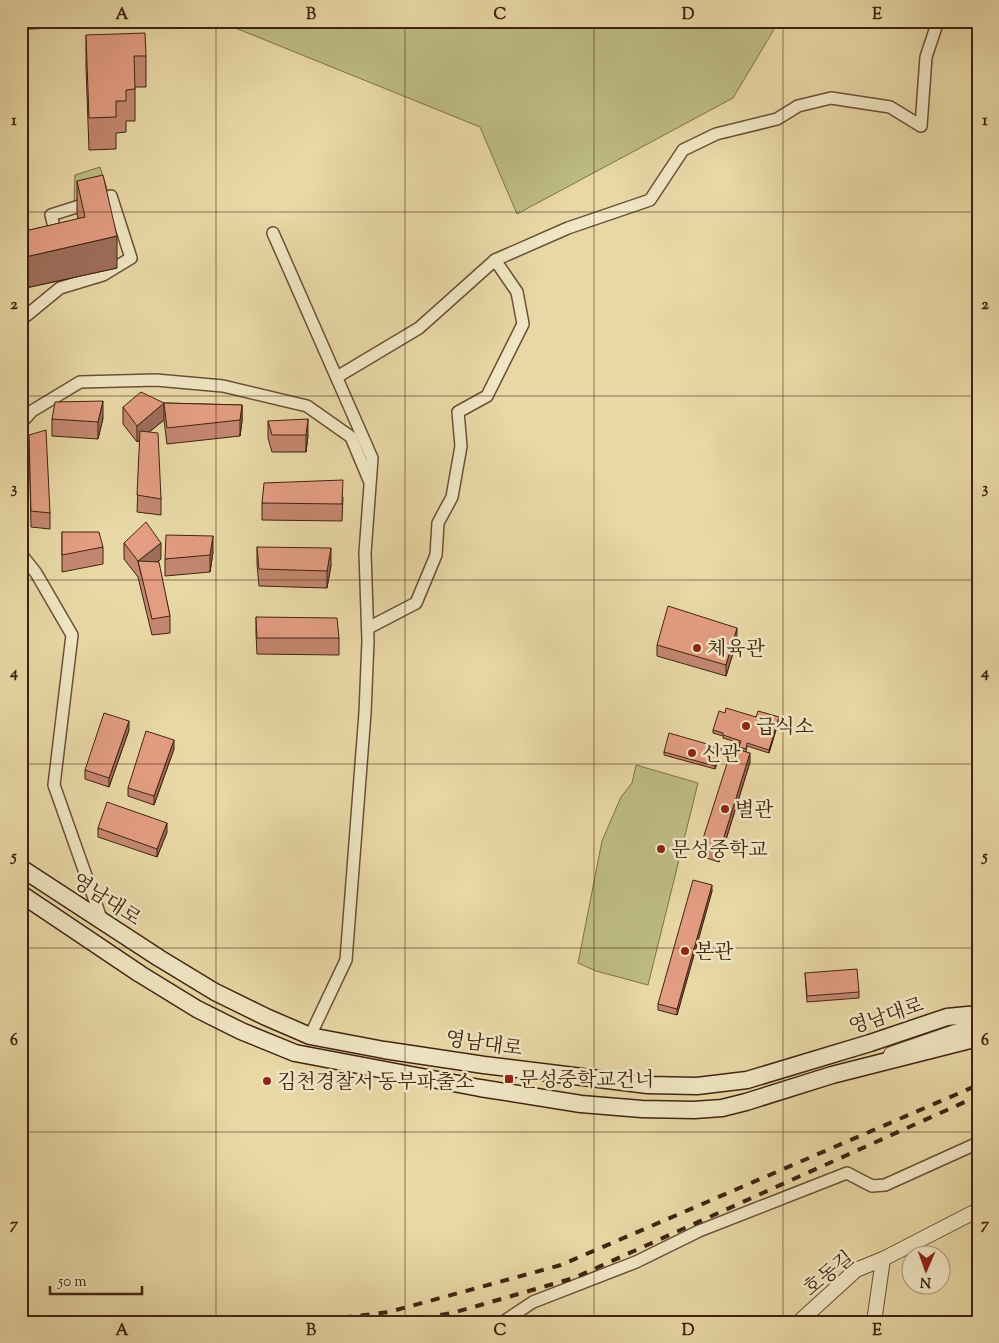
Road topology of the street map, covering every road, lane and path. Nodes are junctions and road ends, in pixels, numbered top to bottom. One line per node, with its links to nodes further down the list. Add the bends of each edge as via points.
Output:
1 (938, 21): 4 (street, via 926,57 920,126 890,107 831,98 798,106 777,119 716,134 683,150 650,200 568,228)
2 (273, 233): 6 (street)
3 (49, 242): 5 (street, via 58,239 51,215 111,196 131,258 103,275 60,288)
4 (495, 260): 6 (street, via 419,328); 10 (street, via 517,292 523,324 487,396 458,412 461,446 452,497 438,523 436,555 416,604)
5 (21, 320)
6 (337, 377): 8 (street, via 372,458)
7 (21, 424): 8 (street, via 32,411 80,382 156,380 223,386 307,406 352,437)
8 (370, 483): 10 (street, via 365,553)
9 (21, 554): 13 (street, via 36,572 72,635 54,785)
10 (368, 628): 18 (street, via 365,713 346,960)
11 (21, 868): 13 (main road, 영남대로)
12 (21, 894): 20 (main road, 영남대로, via 197,1009 294,1054 489,1090 642,1109 722,1108)
13 (102, 921): 18 (main road, 영남대로, via 215,992)
14 (978, 1008): 16 (street)
15 (978, 1014): 16 (main road, 영남대로)
16 (947, 1017): 18 (main road, 영남대로, via 747,1080 697,1086 648,1085 532,1072)
17 (978, 1024): 20 (street, 영남대로)
18 (310, 1036)
19 (978, 1038): 20 (main road, 영남대로)
20 (832, 1075)
21 (978, 1142): 24 (street, via 884,1186 872,1186 847,1173 699,1231 636,1262 533,1302)
22 (978, 1210): 23 (street, 호동길)
23 (883, 1259): 25 (street, 호동길, via 856,1270); 26 (street)
24 (503, 1322)
25 (799, 1322)
26 (874, 1322)

